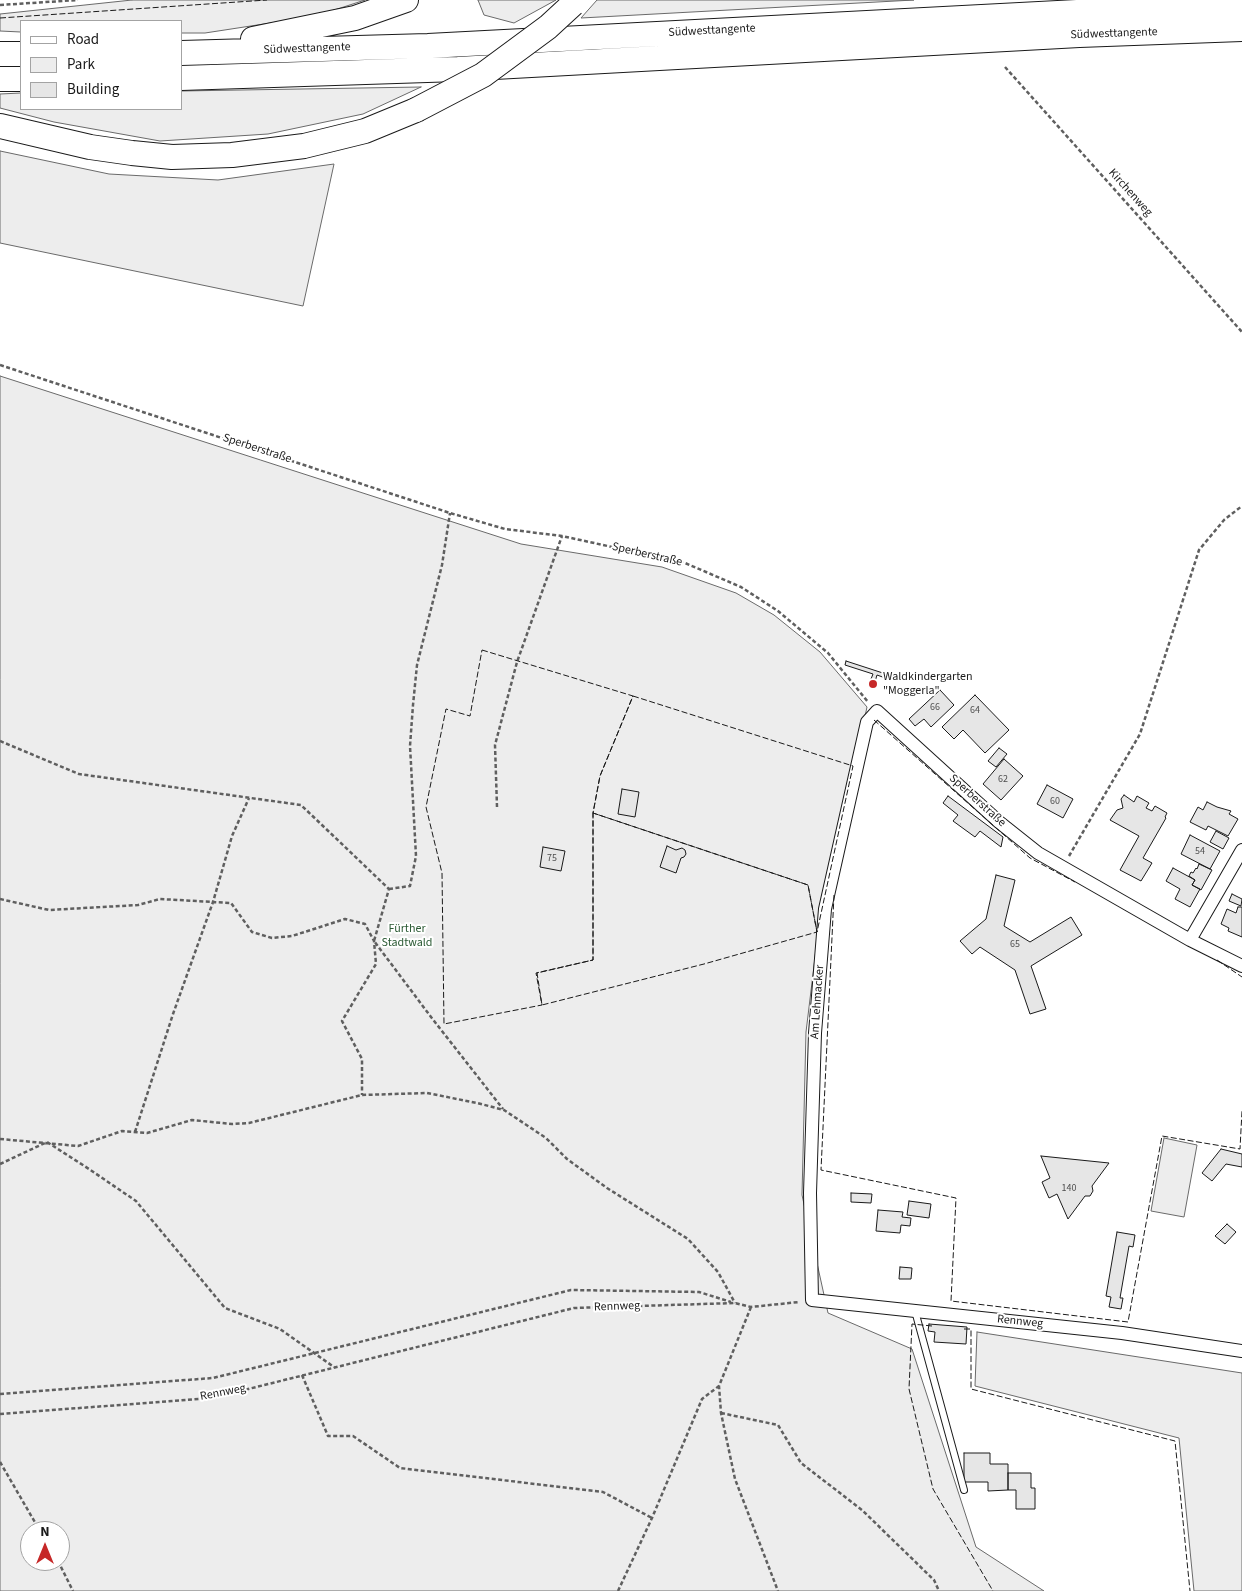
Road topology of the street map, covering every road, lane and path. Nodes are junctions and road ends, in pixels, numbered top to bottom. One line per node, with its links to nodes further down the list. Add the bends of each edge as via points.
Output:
1 (78, 0): 4 (path)
2 (406, 0): 7 (highway, via 317,27)
3 (575, 2): 15 (highway, bridge, via 548,28 483,75 416,110 365,131 304,146 232,155 172,157 90,147)
4 (0, 5)
5 (1242, 5): 8 (highway, Südwesttangente, via 428,46)
6 (1242, 29): 13 (highway, Südwesttangente, via 458,69)
7 (182, 52)
8 (182, 52)
9 (0, 54): 10 (highway)
10 (20, 54)
11 (1005, 67): 16 (path, Kirchenweg)
12 (20, 78): 14 (highway)
13 (182, 78)
14 (0, 79)
15 (0, 126)
16 (1242, 332)
17 (0, 365): 19 (path, Sperberstraße)
18 (1242, 506): 26 (path, via 1224,520 1199,550 1140,734)
19 (450, 513): 20 (path, Sperberstraße, via 505,528); 27 (path, via 442,565 417,666 412,705 410,746 416,856 410,886)
20 (562, 536): 21 (path, Sperberstraße, via 685,563 741,587 778,611 828,653); 24 (path, via 517,662 496,745)
21 (876, 711): 26 (street, Sperberstraße, via 999,822); 39 (street, Am Lehmacker, via 867,722 825,909 815,1033 810,1194)
22 (0, 741): 23 (path, via 79,774)
23 (250, 798): 27 (path, via 301,805); 29 (path, via 232,836)
24 (496, 807)
25 (1242, 850): 30 (street)
26 (1062, 868): 30 (street, Sperberstraße)
27 (390, 889): 31 (path)
28 (0, 900): 29 (path, via 50,910 138,904 160,899)
29 (212, 902): 31 (path, via 230,903 252,932 272,938 292,936 345,919 365,924); 35 (path)
30 (1190, 940): 32 (street, Sperberstraße)
31 (374, 941): 33 (path, via 376,964 342,1021 362,1059); 34 (path)
32 (1242, 966)
33 (362, 1095): 34 (path, via 427,1093); 35 (path, via 249,1123 192,1120 147,1133)
34 (504, 1110): 40 (path, via 546,1138 567,1159 607,1188 688,1239 718,1272)
35 (135, 1132): 37 (path, via 122,1131 78,1146)
36 (0, 1139): 37 (path)
37 (47, 1142): 38 (path); 44 (path, via 136,1201 225,1308 280,1329)
38 (0, 1164)
39 (812, 1300): 41 (path, Rennweg); 42 (street, Rennweg)
40 (735, 1303): 41 (path, Rennweg); 44 (path, via 699,1292 570,1290); 45 (path, Rennweg, via 574,1308)
41 (751, 1307): 47 (path)
42 (915, 1310): 43 (street, Rennweg, via 1122,1333); 52 (lane)
43 (1242, 1351)
44 (314, 1353): 45 (path); 48 (path, via 214,1378)
45 (334, 1367): 46 (path, Rennweg)
46 (302, 1375): 50 (path, Rennweg, via 212,1398); 53 (path, via 328,1436 353,1436 400,1468 603,1492)
47 (719, 1386): 49 (path); 53 (path, via 702,1399)
48 (0, 1394)
49 (721, 1413): 58 (path, via 734,1479); 59 (path, via 778,1425 801,1463 862,1510 934,1580)
50 (0, 1414)
51 (0, 1462): 54 (path)
52 (964, 1490)
53 (652, 1518): 57 (path)
54 (34, 1521)
55 (63, 1571): 56 (path)
56 (73, 1591)
57 (618, 1591)
58 (778, 1591)
59 (939, 1591)

